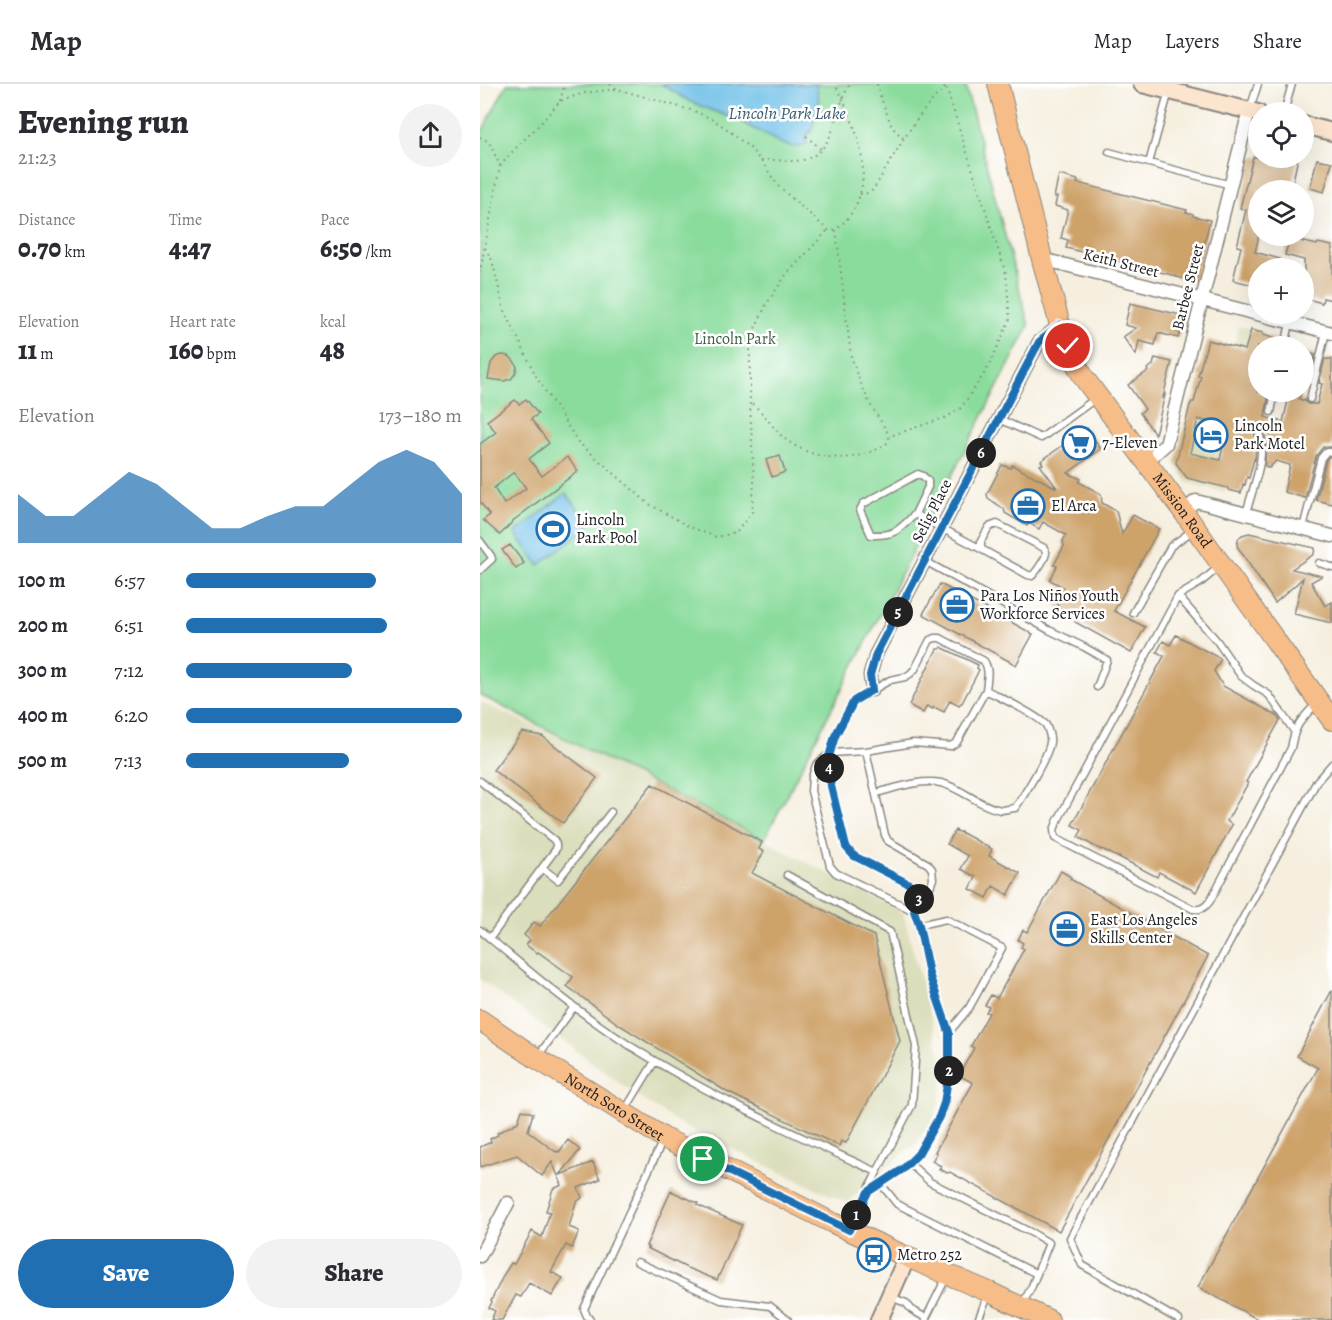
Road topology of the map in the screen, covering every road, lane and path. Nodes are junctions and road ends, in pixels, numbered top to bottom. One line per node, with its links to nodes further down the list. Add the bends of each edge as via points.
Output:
1 (565, 84): 14 (path)
2 (610, 84): 11 (path)
3 (835, 84): 13 (path)
4 (850, 84): 13 (path)
5 (877, 84): 23 (path, via 892,127)
6 (998, 84): 34 (main road, Mission Road)
7 (1142, 84): 12 (street)
8 (1258, 84): 15 (lane)
9 (1292, 84): 16 (lane)
10 (946, 85): 23 (path); 48 (path, via 1006,274 1010,319 988,368 960,408 947,417)
11 (617, 89): 14 (path); 26 (path, via 712,119)
12 (1169, 91): 17 (street); 27 (lane)
13 (842, 98): 24 (path, via 831,134); 30 (path, via 861,152)
14 (560, 101): 28 (path)
15 (1255, 102)
16 (1287, 102)
17 (1248, 111)
18 (1314, 127): 20 (street)
19 (1248, 130): 29 (street, Barbee Street)
20 (1332, 132)
21 (806, 136): 24 (path)
22 (480, 137): 28 (path, via 489,142)
23 (905, 140): 30 (path, via 873,190)
24 (821, 149): 26 (path, via 805,159)
25 (1109, 153): 27 (lane)
26 (761, 161): 31 (path, via 779,188)
27 (1149, 163): 29 (lane)
28 (500, 166): 33 (path)
29 (1230, 185): 36 (street, Barbee Street)
30 (860, 194): 32 (path, via 850,216)
31 (828, 230): 32 (path); 44 (path, via 786,275 750,339)
32 (836, 230): 48 (path, via 851,357 870,404)
33 (485, 249): 35 (path); 44 (path, via 492,260 504,309 537,378 578,442 649,504 716,537 736,533 752,512)
34 (1042, 260): 36 (street, Keith Street); 39 (main road, Mission Road)
35 (480, 272)
36 (1202, 300): 37 (street, Keith Street); 50 (street, Barbee Street, via 1166,444)
37 (1248, 312)
38 (1294, 324): 40 (street, Keith Street)
39 (1060, 325): 42 (main road, Mission Road, via 1070,353); 46 (street, Selig Place, via 1039,342)
40 (1329, 333): 41 (lane)
41 (1314, 385)
42 (1098, 396): 46 (lane, via 1041,438); 50 (main road, Mission Road)
43 (1273, 402): 45 (lane)
44 (750, 403): 48 (path, via 795,446 828,457 868,453 886,444)
45 (1271, 412)
46 (999, 419): 54 (street, Selig Place)
47 (1259, 432): 53 (lane, via 1262,455)
48 (890, 436)
49 (1332, 452): 56 (lane, via 1321,458)
50 (1146, 462): 51 (main road, Mission Road)
51 (1182, 511): 53 (street, via 1196,501); 55 (main road, Mission Road)
52 (915, 514): 52 (lane, via 886,536 871,535 860,510 863,504 918,474 928,481 928,487); 54 (lane)
53 (1246, 514): 56 (street)
54 (940, 529): 59 (lane); 60 (street, Selig Place)
55 (1195, 529): 62 (main road, Mission Road); 66 (lane, via 1171,546)
56 (1303, 529): 57 (street)
57 (1332, 536)
58 (480, 541): 64 (lane, via 492,559)
59 (981, 549): 59 (lane, via 989,527 997,524 1044,548 1046,556 1032,576)
60 (925, 560): 67 (lane, via 1107,660); 68 (street, Selig Place, via 876,654 870,675)
61 (1319, 563): 63 (lane)
62 (1221, 566): 65 (lane); 70 (main road, Mission Road)
63 (1332, 567)
64 (480, 570)
65 (1178, 596): 72 (lane, via 1242,676 1269,695); 72 (lane, via 1057,822 1055,838 1192,909 1205,908 1291,748)
66 (1133, 613)
67 (1096, 687)
68 (872, 690): 69 (lane, via 910,674 930,640 940,638 984,661 988,667); 74 (lane, via 854,701)
69 (986, 690): 73 (lane, via 951,746 913,743); 77 (lane, via 1048,727 1050,743 1015,808 992,807 938,783)
70 (1318, 702): 71 (main road, Mission Road); 72 (lane)
71 (1332, 720)
72 (1294, 731)
73 (866, 751): 74 (lane); 77 (lane)
74 (830, 753): 81 (lane, via 831,786 846,847 854,856); 82 (lane, via 816,765 811,790 830,867)
75 (1332, 765): 113 (lane, via 1317,781 1070,1238 1082,1265)
76 (480, 782): 79 (lane, via 554,840 556,849)
77 (876, 793): 81 (lane, via 888,841 932,870 930,887)
78 (611, 812): 79 (lane, via 558,879)
79 (542, 868): 85 (lane)
80 (787, 875): 94 (lane, via 890,932 916,1046 912,1105)
81 (923, 891): 82 (lane)
82 (914, 911): 83 (lane)
83 (919, 925): 88 (lane, via 929,974); 88 (lane, via 945,919 1002,948 969,1008)
84 (480, 930): 85 (lane)
85 (490, 938): 86 (lane)
86 (574, 1007): 89 (lane); 90 (lane)
87 (480, 1020): 89 (main road, North Soto Street)
88 (949, 1032): 93 (lane, via 944,1103 918,1154)
89 (536, 1058): 91 (main road, North Soto Street)
90 (655, 1061): 91 (lane); 94 (lane, via 768,1122)
91 (624, 1113): 92 (main road, North Soto Street)
92 (664, 1138): 98 (main road, North Soto Street); 108 (lane, via 584,1309)
93 (909, 1163): 95 (lane); 102 (lane, via 930,1182 1049,1243)
94 (878, 1172): 96 (lane)
95 (881, 1184): 96 (lane); 102 (lane, via 897,1204)
96 (868, 1192): 98 (lane)
97 (508, 1203): 99 (street)
98 (849, 1230): 100 (main road, North Soto Street)
99 (480, 1256)
100 (907, 1257): 103 (main road, North Soto Street); 105 (street)
101 (637, 1262): 109 (lane, via 721,1300 770,1306)
102 (1036, 1274): 106 (lane)
103 (948, 1275): 104 (main road, North Soto Street); 107 (lane)
104 (989, 1292): 106 (main road, North Soto Street); 111 (lane)
105 (889, 1296): 107 (lane); 110 (street)
106 (1021, 1306): 112 (main road, North Soto Street)
107 (926, 1319)
108 (590, 1320)
109 (788, 1320)
110 (879, 1320)
111 (978, 1320)
112 (1049, 1320)
113 (1179, 1320)

